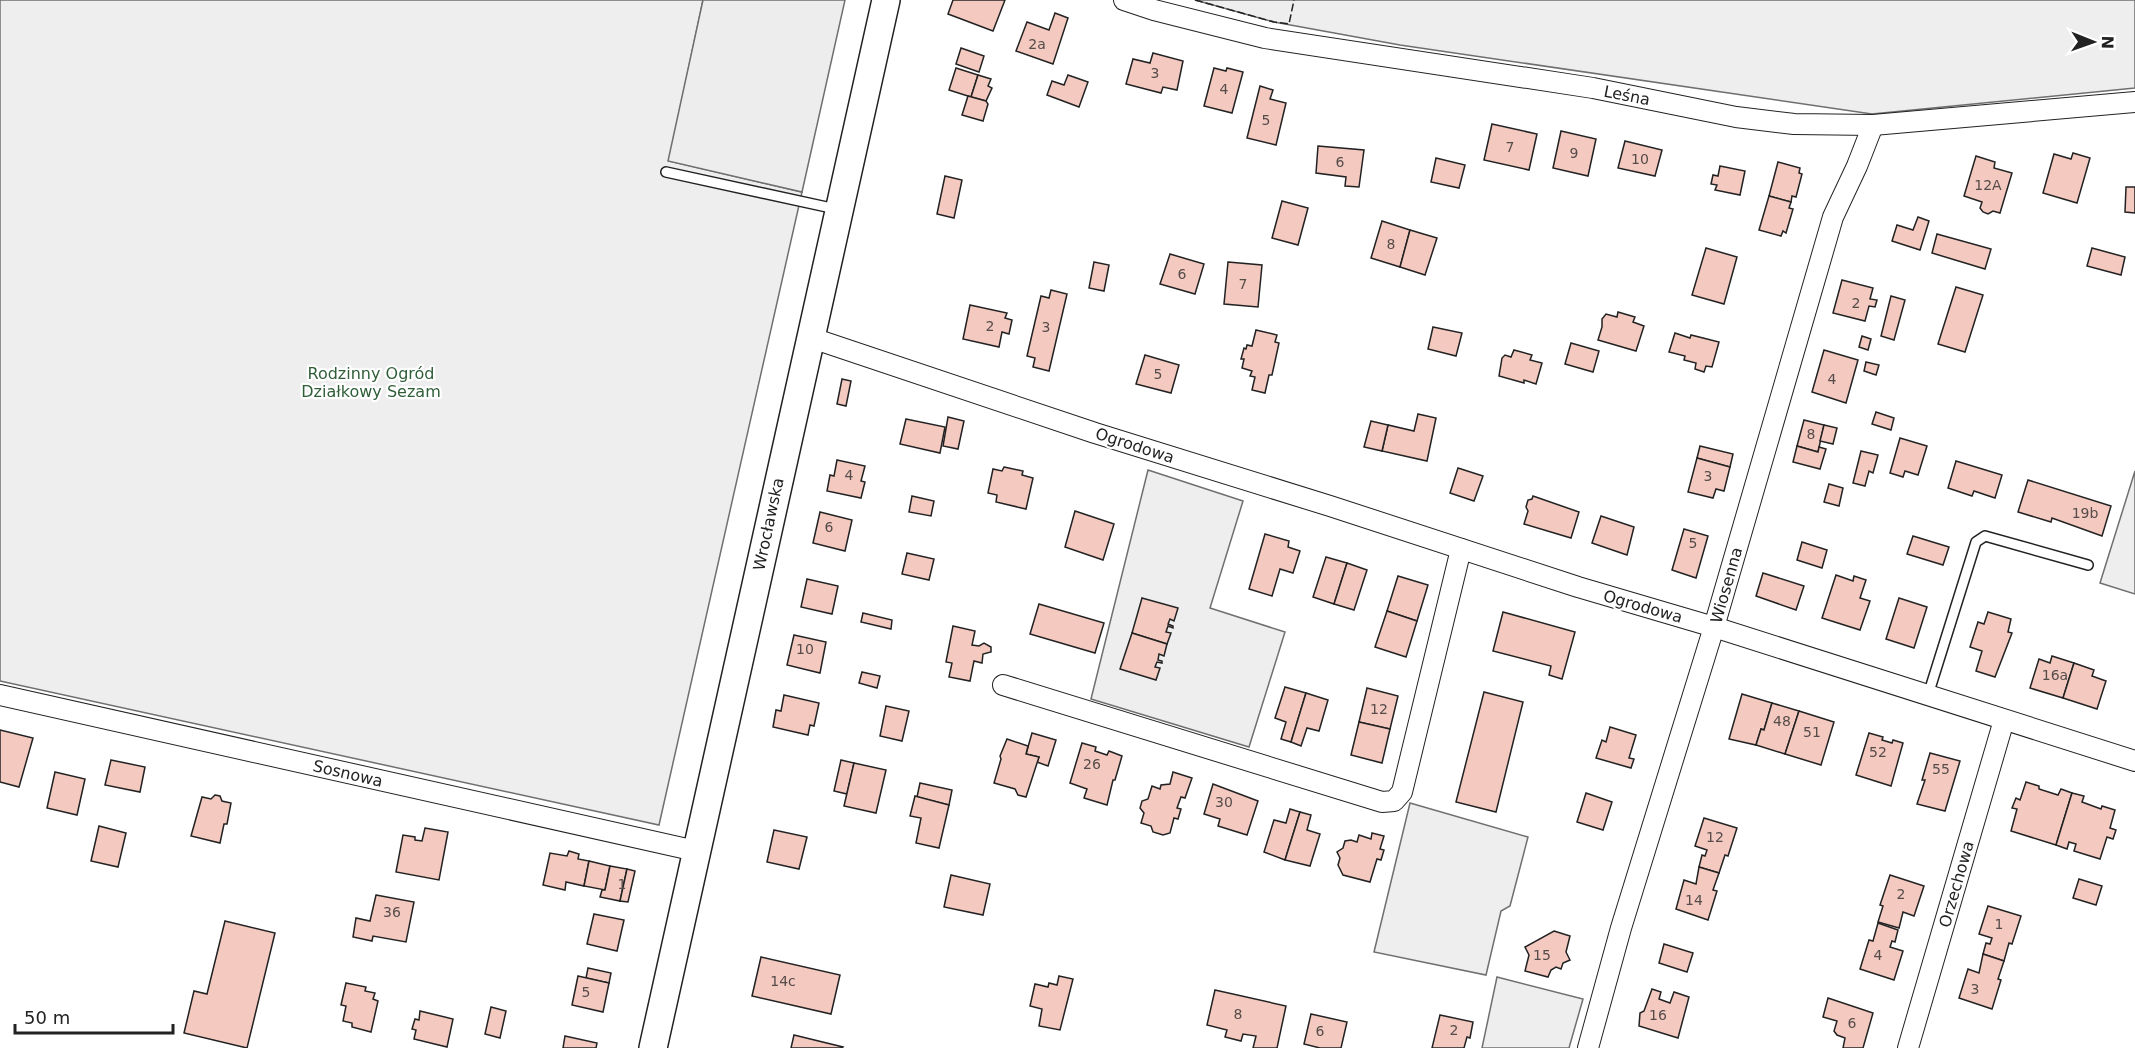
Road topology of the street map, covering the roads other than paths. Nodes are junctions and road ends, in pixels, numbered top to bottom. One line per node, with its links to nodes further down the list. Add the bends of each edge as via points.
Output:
1 (885, 0): 6 (street, Wrocławska)
2 (1125, 0): 4 (street, Leśna, via 1265,38 1593,88 1736,117 1794,124)
3 (2135, 102): 4 (street, Leśna)
4 (1873, 125): 10 (street, Wiosenna, via 1833,217)
5 (666, 172): 6 (lane)
6 (838, 209): 7 (street, Wrocławska)
7 (809, 337): 8 (street, Ogrodowa); 16 (street, Wrocławska)
8 (1461, 549): 10 (street, Ogrodowa); 11 (street, via 1402,792 1394,801 1382,802)
9 (2088, 565): 13 (lane, via 1985,536 1976,542)
10 (1714, 627): 13 (street, Ogrodowa); 18 (street, Wiosenna)
11 (1003, 685)
12 (0, 695): 16 (street, Sosnowa)
13 (1928, 696): 14 (street, Ogrodowa)
14 (2004, 720): 15 (street, Ogrodowa); 19 (street, Orzechowa)
15 (2135, 761)
16 (696, 851): 17 (street, Wrocławska)
17 (653, 1048)
18 (1588, 1048)
19 (1908, 1048)

